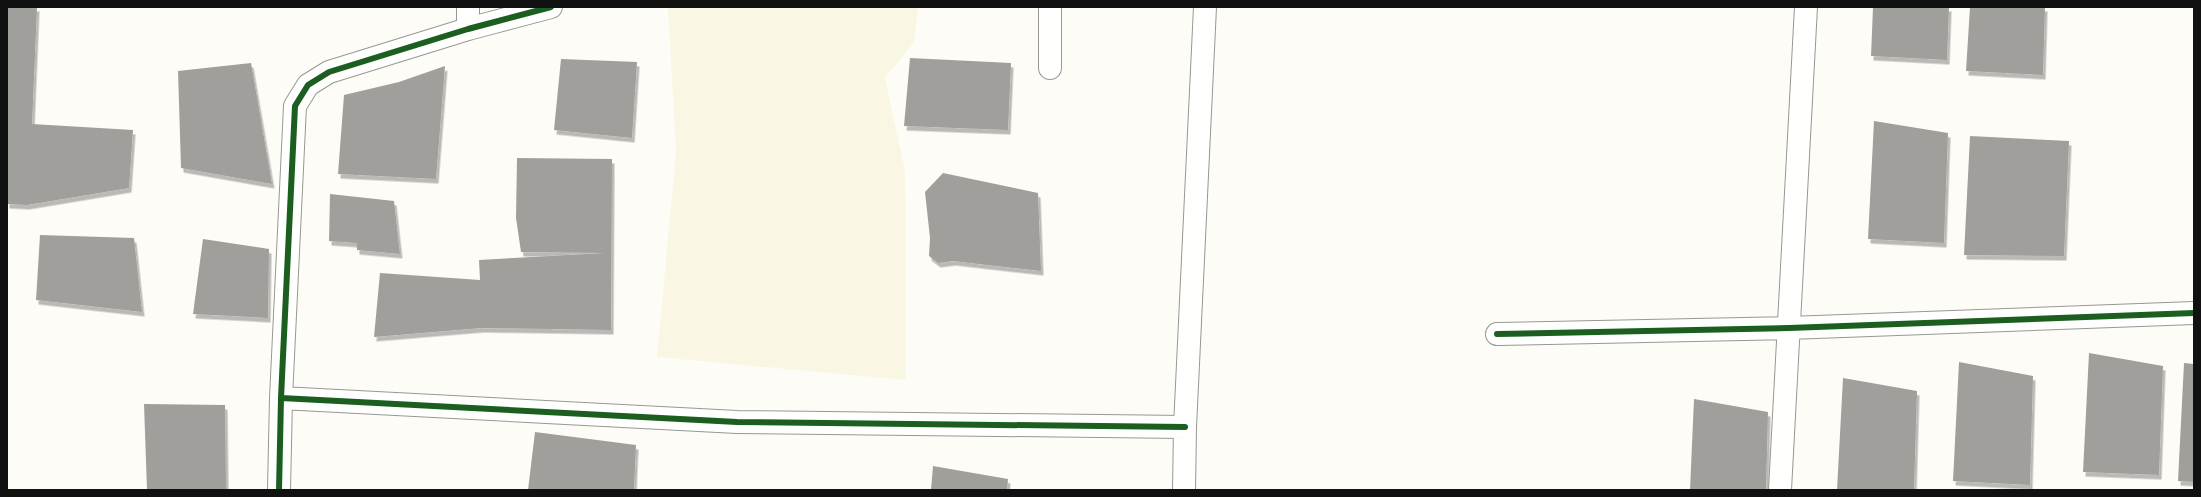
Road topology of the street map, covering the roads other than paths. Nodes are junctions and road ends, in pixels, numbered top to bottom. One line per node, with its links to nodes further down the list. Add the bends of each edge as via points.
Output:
1 (468, 7): 6 (street)
2 (551, 7): 6 (street)
3 (1050, 7): 7 (street)
4 (1206, 7): 12 (street)
5 (1806, 7): 9 (street)
6 (468, 29): 11 (street, via 329,72 308,85 295,106)
7 (1050, 68)
8 (2194, 313): 9 (street)
9 (1789, 328): 10 (street); 15 (street)
10 (1497, 334)
11 (281, 398): 12 (street, via 737,422); 13 (street)
12 (1185, 427): 14 (street)
13 (279, 490)
14 (1184, 490)
15 (1780, 490)

